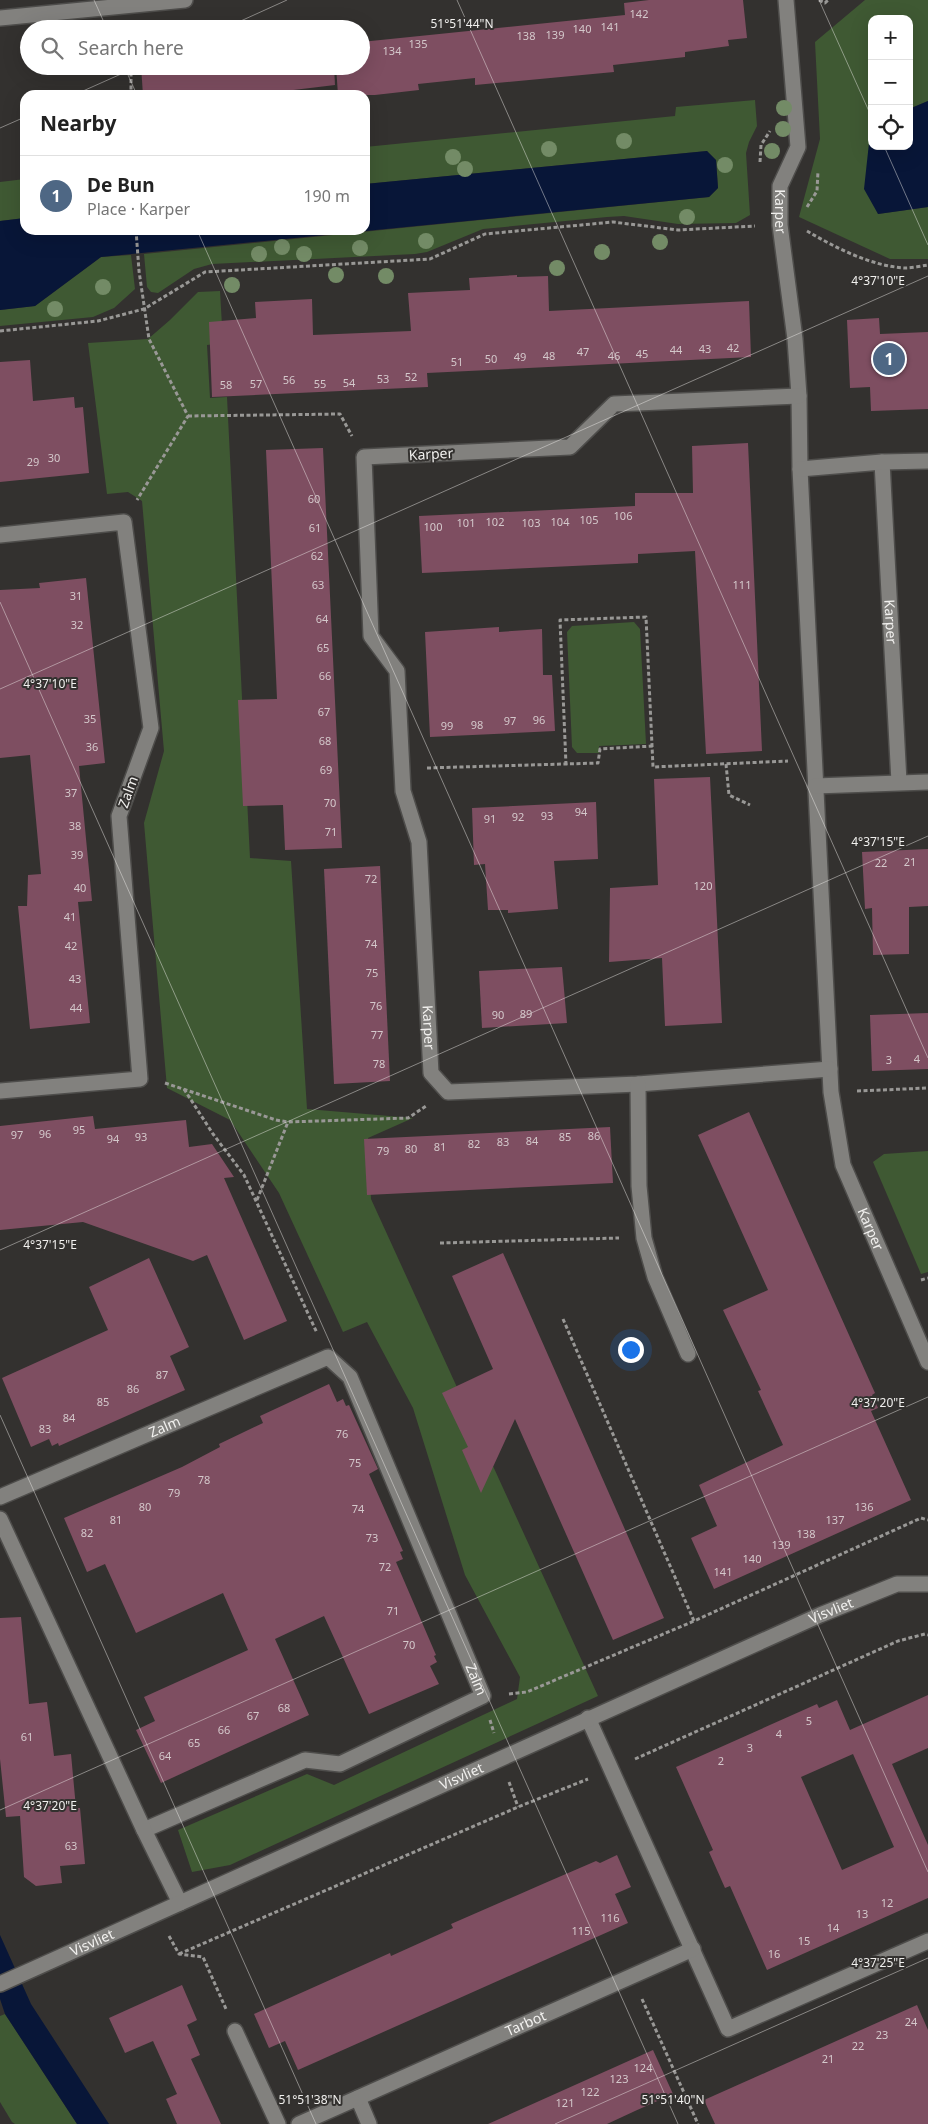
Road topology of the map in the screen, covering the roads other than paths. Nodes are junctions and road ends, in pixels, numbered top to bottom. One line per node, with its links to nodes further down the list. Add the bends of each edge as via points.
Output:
1 (185, 0): 3 (street)
2 (786, 0): 4 (street, Karper, via 798,147 780,186 780,225)
3 (0, 18)
4 (799, 396): 7 (street, Karper); 13 (street, Karper, via 614,404 570,447 364,457 371,636 397,671 403,791 419,842 431,1073 448,1092)
5 (928, 461): 6 (street)
6 (882, 462): 7 (street); 9 (street, Karper)
7 (800, 469): 11 (street, Karper)
8 (0, 535): 14 (street, Zalm, via 124,522 151,728 119,816 140,1079)
9 (899, 782): 10 (street); 11 (street)
10 (928, 782)
11 (815, 786): 12 (street, Karper)
12 (830, 1069): 13 (street); 16 (street, Karper, via 843,1165)
13 (638, 1084): 15 (street, via 644,1238 655,1277)
14 (0, 1091)
15 (688, 1354)
16 (928, 1362)
17 (0, 1497): 21 (street, Zalm, via 328,1357 350,1377 483,1696 340,1764 305,1760)
18 (0, 1519): 21 (street)
19 (928, 1584): 20 (street, Visvliet, via 897,1584)
20 (588, 1718): 22 (street, Visvliet); 24 (street)
21 (144, 1830): 22 (street)
22 (180, 1902): 25 (street, Visvliet)
23 (928, 1941): 24 (street, via 728,2029)
24 (693, 1949): 27 (street, Tarbot)
25 (0, 1984)
26 (235, 2031): 28 (street)
27 (358, 2098): 29 (street, Tarbot); 30 (street)
28 (278, 2124)
29 (299, 2124)
30 (369, 2124)

